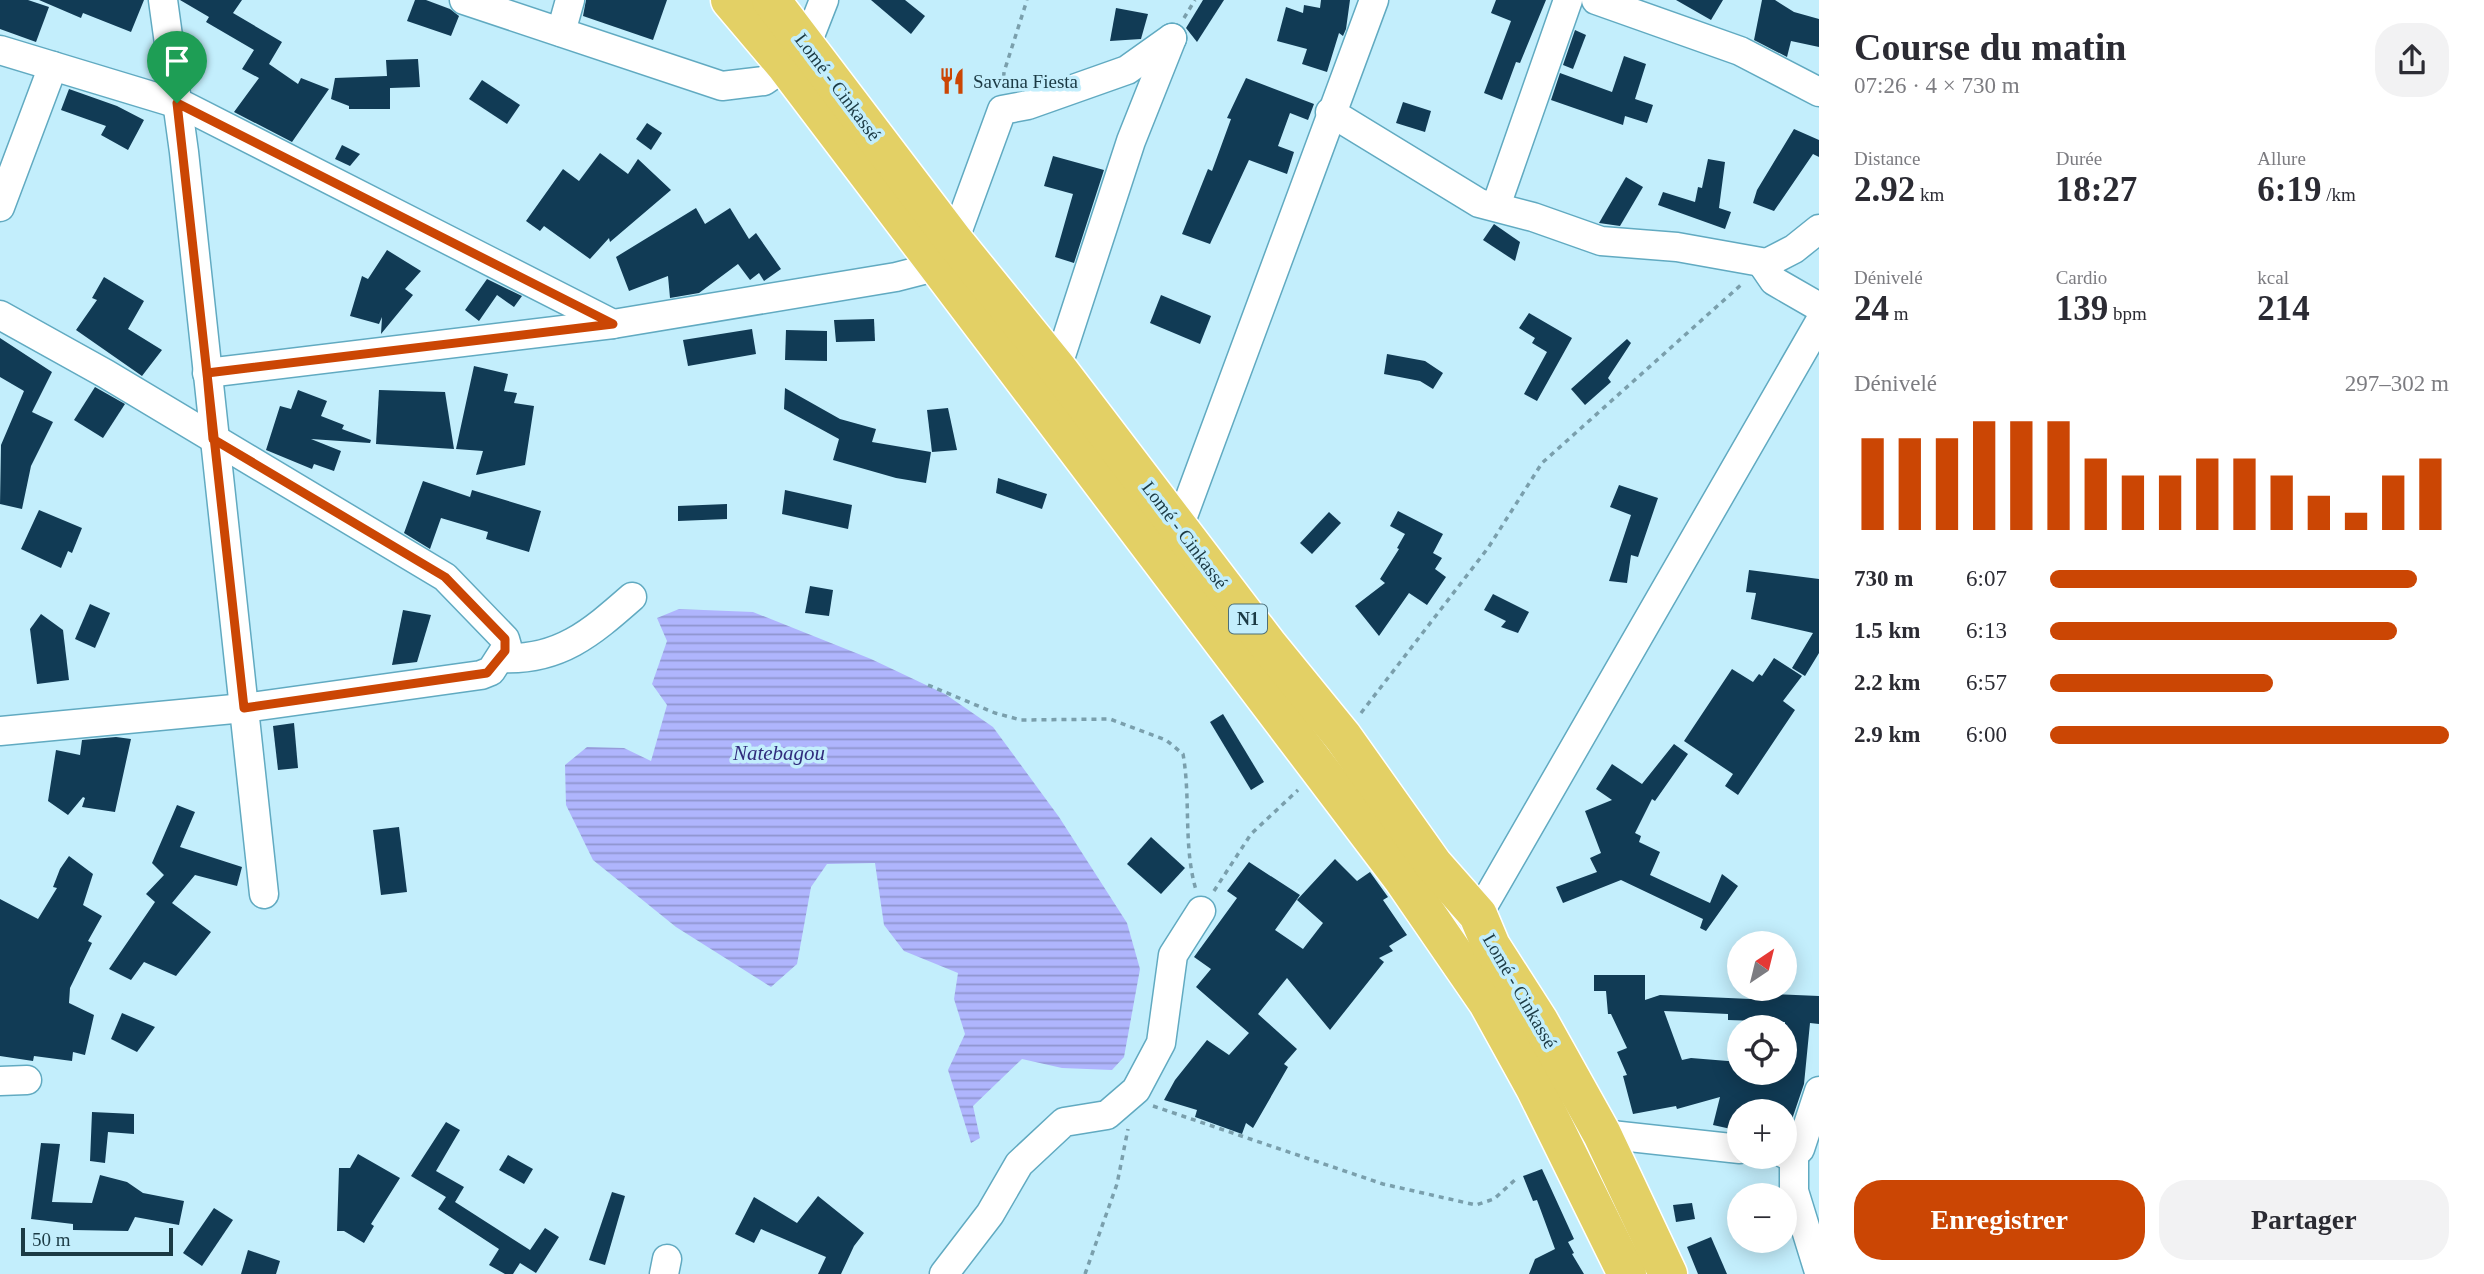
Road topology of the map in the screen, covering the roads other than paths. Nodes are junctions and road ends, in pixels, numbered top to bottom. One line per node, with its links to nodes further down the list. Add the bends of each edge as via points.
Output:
1 (163, 0): 15 (street)
2 (464, 0): 10 (street)
3 (570, 0): 10 (street)
4 (730, 0): 12 (highway, Lomé - Cinkassé / N1)
5 (771, 0): 12 (highway, Lomé - Cinkassé / N1)
6 (824, 0): 12 (street)
7 (1374, 0): 16 (street)
8 (1568, 0): 17 (street)
9 (1595, 0): 14 (street, via 1740,51)
10 (561, 32): 12 (street, via 722,86 764,81)
11 (0, 50): 13 (street)
12 (796, 56): 20 (highway, Lomé - Cinkassé / N1)
13 (53, 66): 15 (street); 18 (street)
14 (1819, 92)
15 (177, 103): 25 (street); 27 (street)
16 (1330, 112): 17 (street, via 1468,198); 29 (street)
17 (1496, 206): 21 (street, via 1601,241 1678,247)
18 (0, 207)
19 (1819, 229): 21 (street)
20 (945, 254): 25 (street, via 896,277); 26 (highway, Lomé - Cinkassé / N1); 26 (street, via 1002,110 1127,70 1172,38 1131,141); 44 (highway, Lomé - Cinkassé / N1, via 1402,878 1488,1003 1541,1098)
21 (1763, 265): 22 (street, via 1774,281)
22 (1819, 307)
23 (0, 315): 28 (street)
24 (1819, 323): 36 (street)
25 (613, 324): 27 (street)
26 (1058, 368): 29 (highway, Lomé - Cinkassé / N1)
27 (207, 373): 28 (street)
28 (213, 439): 31 (street, via 445,577 505,639); 32 (street)
29 (1179, 527): 36 (highway, Lomé - Cinkassé / N1, via 1343,737 1433,864)
30 (632, 597): 31 (street, via 584,638 526,660)
31 (501, 658): 32 (street, via 481,675)
32 (244, 708): 33 (street); 34 (street)
33 (0, 731)
34 (264, 894)
35 (1202, 911): 43 (street, via 1173,955 1161,1042 1119,1114 1065,1122 1019,1164 990,1214)
36 (1478, 915): 38 (highway, Lomé - Cinkassé / N1, via 1491,946)
37 (1819, 1091): 40 (street)
38 (1602, 1134): 39 (street); 45 (highway, Lomé - Cinkassé / N1)
39 (1727, 1148)
40 (1797, 1150)
41 (1791, 1169): 42 (street)
42 (1819, 1272)
43 (944, 1274)
44 (1627, 1274)
45 (1668, 1274)

